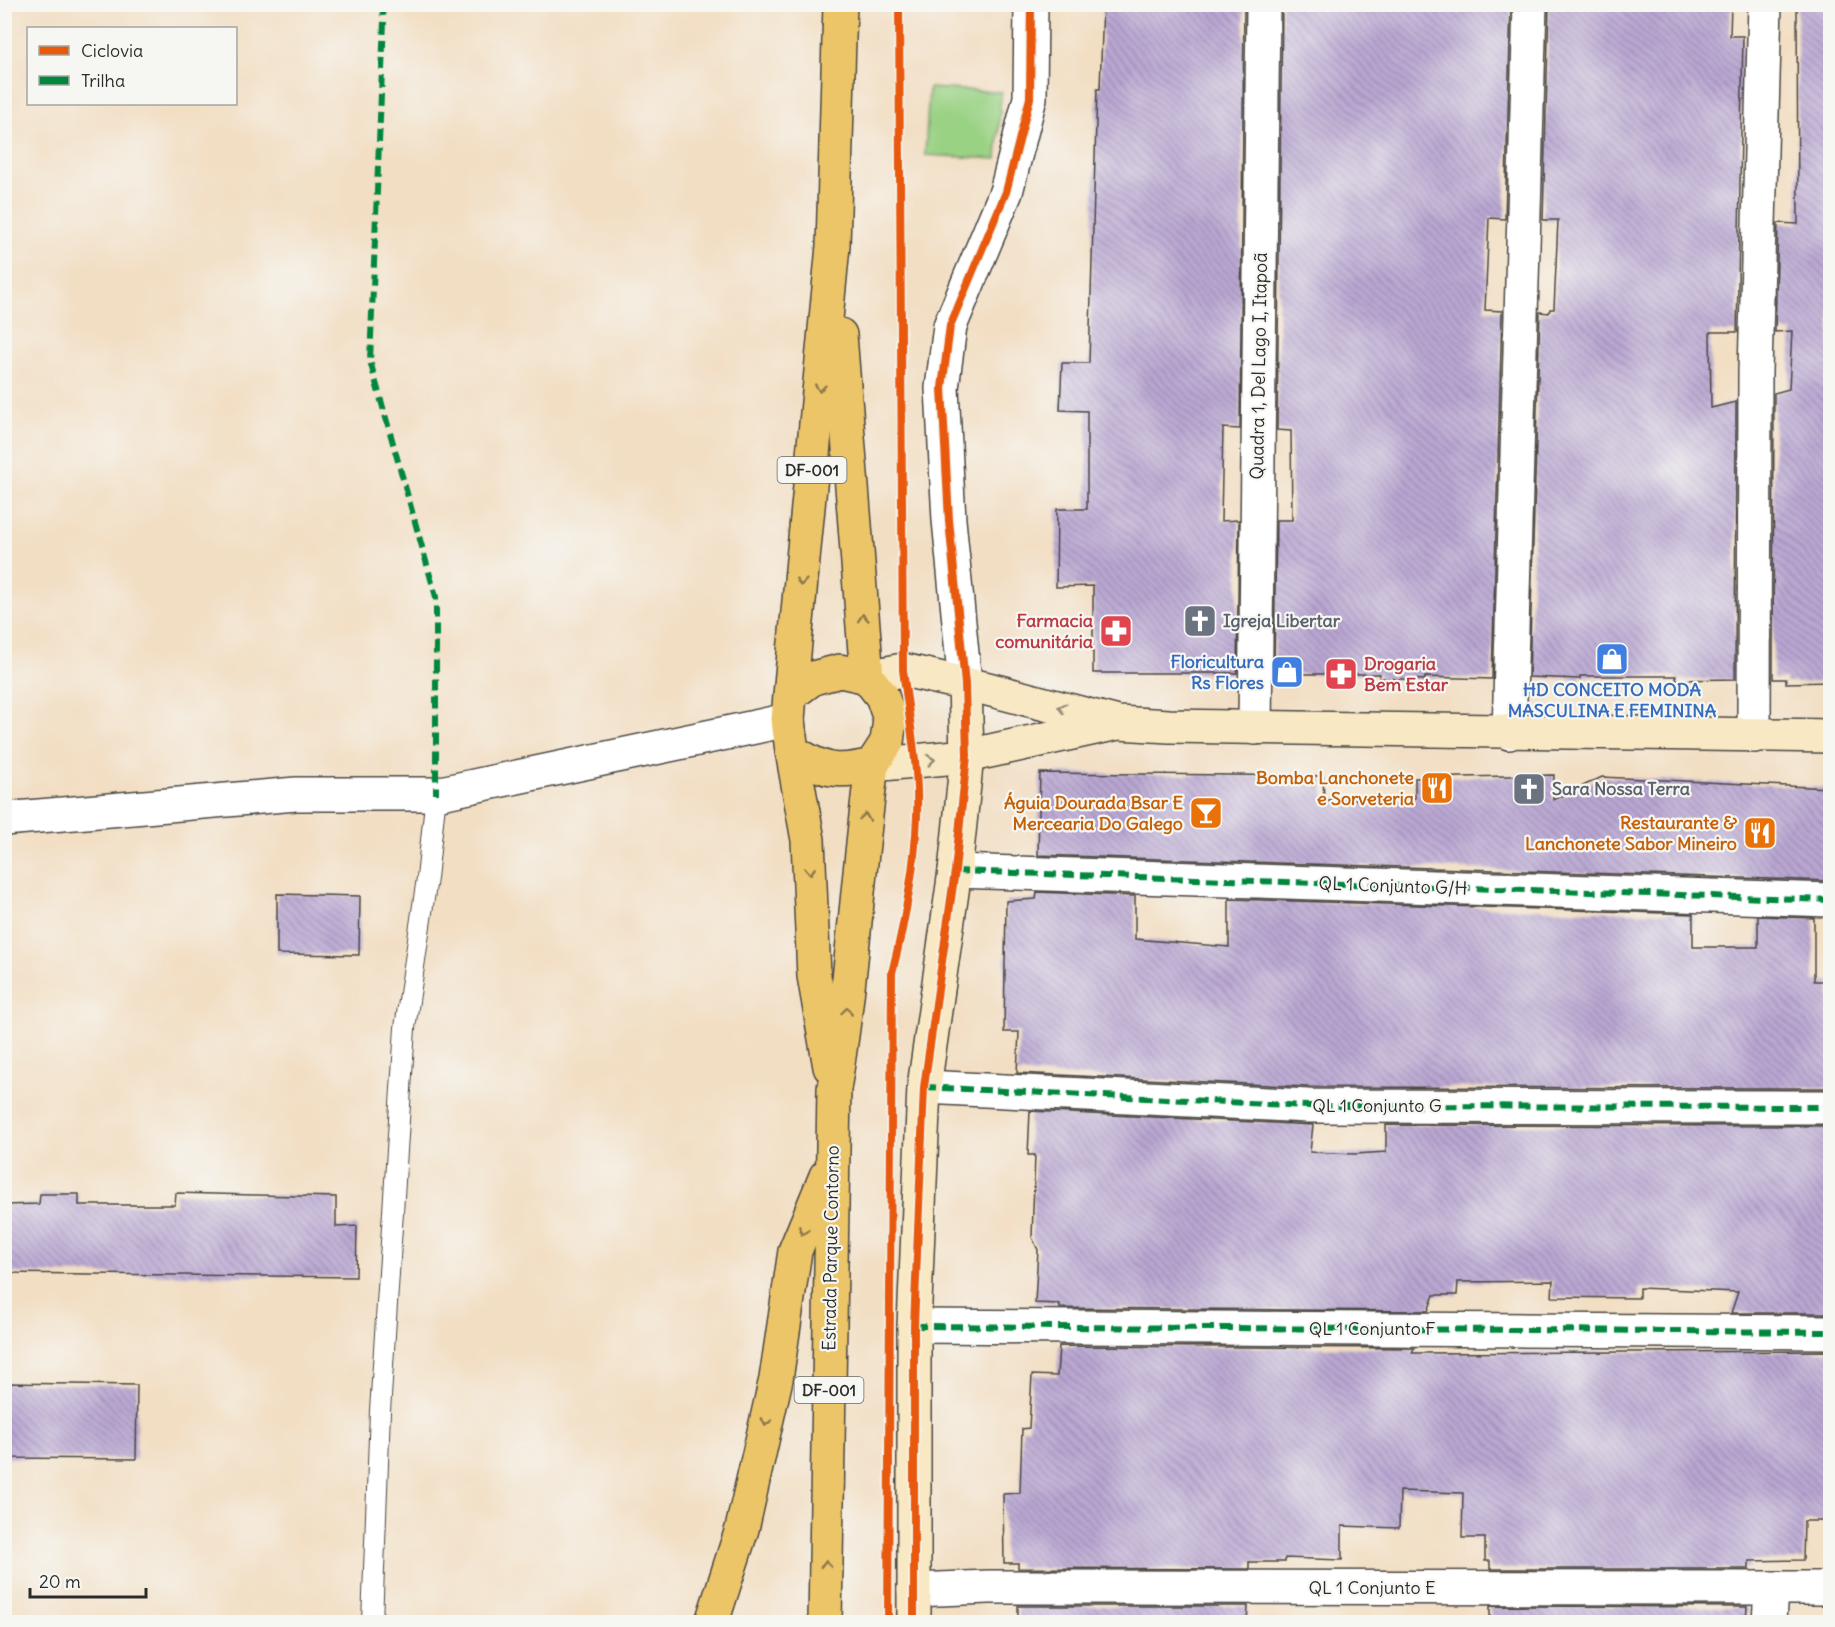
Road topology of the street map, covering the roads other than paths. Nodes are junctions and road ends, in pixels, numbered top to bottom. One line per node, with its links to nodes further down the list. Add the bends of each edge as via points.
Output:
1 (840, 4): 6 (main road, Estrada Parque Contorno / DF-001)
2 (1031, 4): 8 (street, via 1030,98 1006,192 950,326 942,388 949,520)
3 (1263, 4): 11 (street, Quadra 1, Del Lago I, Itapoã)
4 (1530, 4): 12 (street)
5 (1765, 4): 13 (street, via 1755,372)
6 (834, 246): 7 (main road, Estrada Parque Contorno / DF-001, one-way to 6); 9 (main road, Estrada Parque Contorno / DF-001, one-way to 9)
7 (867, 677): 8 (street, via 903,670); 9 (main road, via 840,670 813,678); 16 (main road, DF-001, via 882,696 890,719 887,742)
8 (965, 684): 10 (street, one-way to 8); 15 (street)
9 (790, 722): 16 (main road, via 812,764 833,771); 17 (street); 22 (main road, Estrada Parque Contorno / DF-001, one-way to 22, via 808,840 814,976)
10 (1118, 723): 11 (street); 15 (street)
11 (1255, 728): 12 (street)
12 (1509, 733): 13 (street)
13 (1754, 736): 14 (street)
14 (1830, 736)
15 (968, 756): 16 (street, one-way to 15); 19 (street)
16 (872, 765): 22 (main road, Estrada Parque Contorno / DF-001, one-way to 16, via 848,1004)
17 (436, 794): 18 (street, via 296,794); 30 (lane, via 405,1028 380,1412)
18 (4, 819)
19 (955, 871): 20 (street, QL 1 Conjunto G/H); 21 (street)
20 (1830, 900)
21 (924, 1087): 23 (street, QL 1 Conjunto G, via 1308,1106); 25 (street)
22 (834, 1089): 24 (main road, Estrada Parque Contorno / DF-001)
23 (1830, 1107)
24 (833, 1158): 31 (main road, one-way to 31, via 795,1251 776,1379 742,1529); 32 (main road, Estrada Parque Contorno / DF-001, one-way to 24)
25 (914, 1326): 26 (street, QL 1 Conjunto F); 29 (street)
26 (1830, 1332)
27 (1830, 1588): 28 (street, QL 1 Conjunto E)
28 (1771, 1589): 29 (street, QL 1 Conjunto E); 34 (street)
29 (914, 1590): 33 (street)
30 (372, 1623)
31 (712, 1623)
32 (825, 1623)
33 (914, 1623)
34 (1769, 1623)

